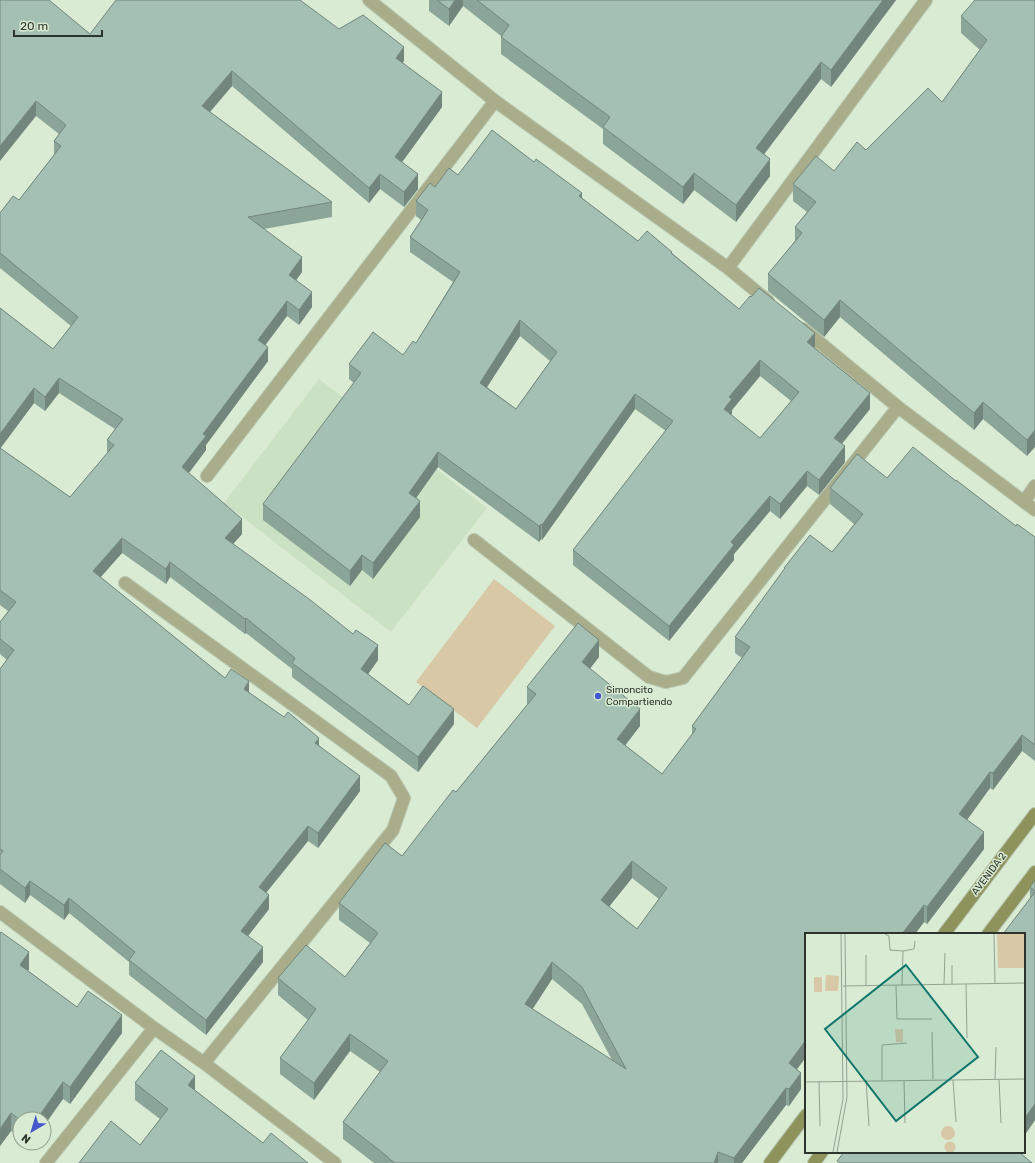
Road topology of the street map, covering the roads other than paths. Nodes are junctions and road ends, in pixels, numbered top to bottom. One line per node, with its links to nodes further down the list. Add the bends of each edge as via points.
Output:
1 (369, 0): 3 (street)
2 (926, 0): 4 (street)
3 (495, 100): 4 (street); 8 (street)
4 (728, 268): 5 (street)
5 (776, 308)
6 (795, 323): 7 (street)
7 (898, 407): 10 (street); 12 (street, via 683,678 666,682 649,677)
8 (207, 476)
9 (1035, 486): 10 (street)
10 (1024, 502): 11 (street)
11 (1035, 510)
12 (474, 540)
13 (126, 583): 20 (street, via 391,776 404,798 393,830)
14 (1035, 814): 17 (street, AVENIDA 2)
15 (1035, 872): 18 (street)
16 (0, 912): 19 (street)
17 (945, 933)
18 (989, 933)
19 (154, 1028): 20 (street); 23 (street)
20 (204, 1063): 24 (street)
21 (805, 1116): 25 (street)
22 (821, 1153): 26 (street)
23 (46, 1163)
24 (335, 1163)
25 (770, 1163)
26 (814, 1163)

